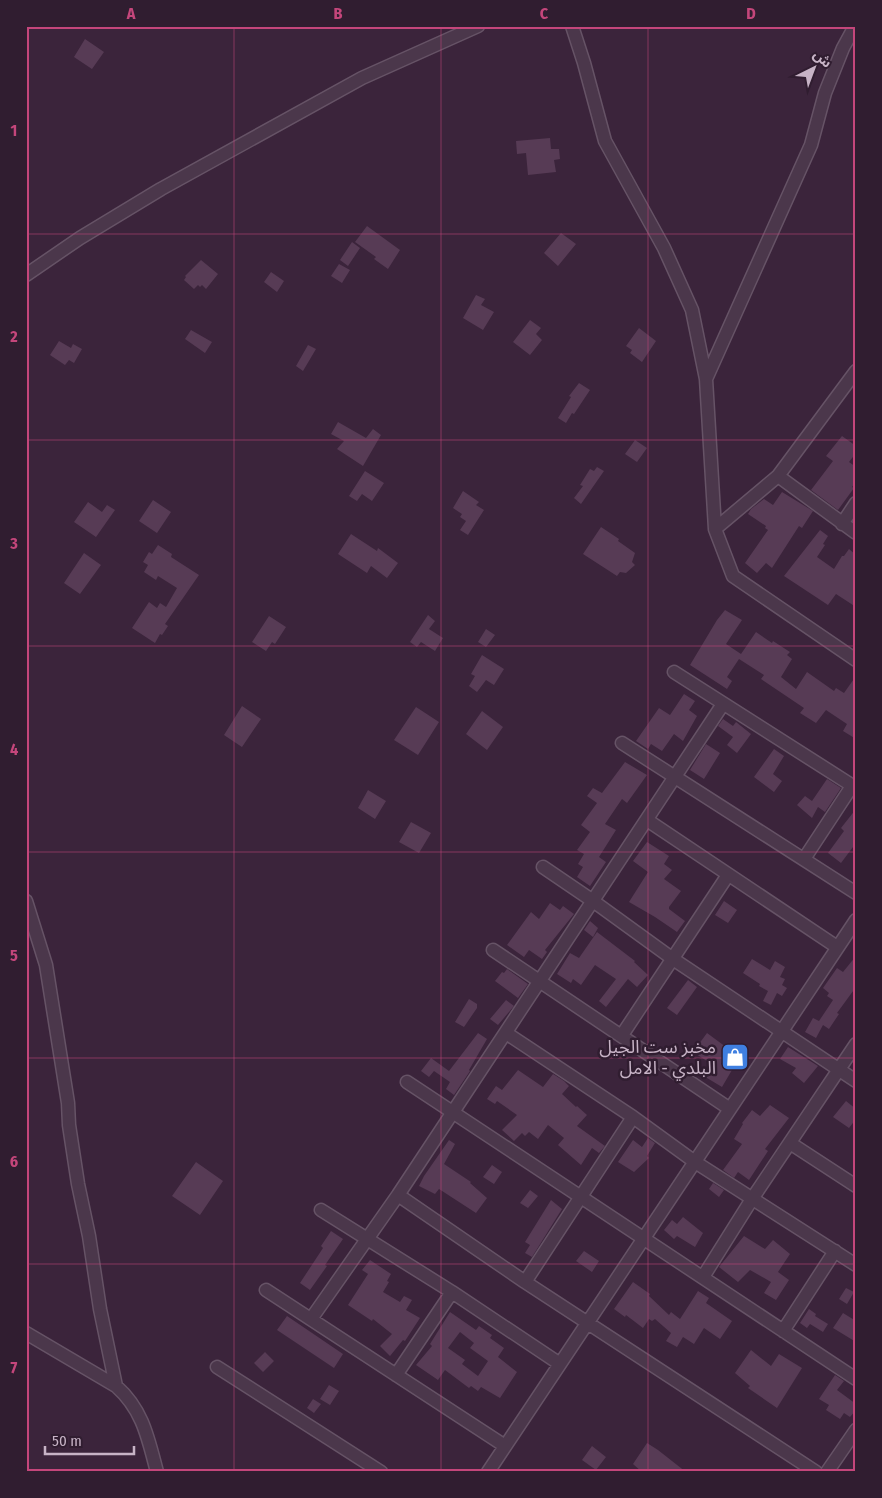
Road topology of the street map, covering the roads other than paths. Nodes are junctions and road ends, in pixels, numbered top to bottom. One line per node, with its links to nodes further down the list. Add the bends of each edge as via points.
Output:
1 (478, 26): 4 (street, via 362,78 161,188)
2 (572, 26): 6 (street, via 605,141 664,248 692,310)
3 (856, 26): 6 (street, via 843,48 825,93 811,145)
4 (26, 275)
5 (856, 371): 7 (street)
6 (706, 379): 10 (street)
7 (778, 476): 9 (street); 10 (street)
8 (856, 503): 9 (street)
9 (842, 524): 11 (street)
10 (715, 529): 12 (street, via 733,576)
11 (856, 533)
12 (856, 660)
13 (674, 672): 14 (street)
14 (723, 704): 16 (street); 17 (street)
15 (622, 743): 16 (street)
16 (675, 777): 18 (street); 19 (street)
17 (854, 787): 19 (street)
18 (647, 820): 21 (street); 24 (street)
19 (804, 859): 22 (street)
20 (543, 868): 24 (street)
21 (728, 874): 26 (street); 28 (street)
22 (856, 893)
23 (26, 901): 63 (street, via 46,965 78,1184)
24 (593, 901): 28 (street); 29 (street)
25 (856, 920): 26 (street)
26 (838, 947): 30 (street)
27 (493, 950): 29 (street)
28 (673, 959): 30 (street); 32 (street)
29 (540, 980): 31 (street); 32 (street)
30 (781, 1032): 34 (street); 37 (street)
31 (506, 1033): 38 (street); 39 (street)
32 (622, 1035): 37 (street)
33 (856, 1044): 34 (street)
34 (839, 1070): 35 (street); 40 (street)
35 (856, 1081)
36 (407, 1082): 38 (street)
37 (730, 1109): 41 (street)
38 (452, 1112): 43 (street); 44 (street)
39 (633, 1117): 41 (street); 44 (street)
40 (790, 1143): 42 (street); 45 (street)
41 (695, 1162): 45 (street); 48 (street)
42 (856, 1186)
43 (398, 1195): 47 (street); 52 (street)
44 (581, 1196): 48 (street); 52 (street)
45 (752, 1199): 49 (street); 51 (street)
46 (321, 1210): 47 (street)
47 (368, 1239): 54 (street); 55 (street)
48 (644, 1239): 51 (street); 56 (street)
49 (835, 1251): 50 (street); 57 (street)
50 (856, 1265)
51 (703, 1277): 57 (street)
52 (525, 1282): 56 (street)
53 (266, 1290): 55 (street)
54 (452, 1292): 59 (street); 61 (street)
55 (311, 1320): 61 (street)
56 (587, 1323): 59 (street); 69 (street)
57 (782, 1330): 62 (street)
58 (26, 1333): 63 (street)
59 (560, 1364): 65 (street)
60 (217, 1368): 67 (street)
61 (396, 1375): 65 (street)
62 (856, 1378)
63 (116, 1386): 66 (street, via 138,1411)
64 (856, 1430): 70 (street)
65 (505, 1446): 68 (street)
66 (157, 1472)
67 (381, 1472)
68 (488, 1472)
69 (816, 1472)
70 (827, 1472)

